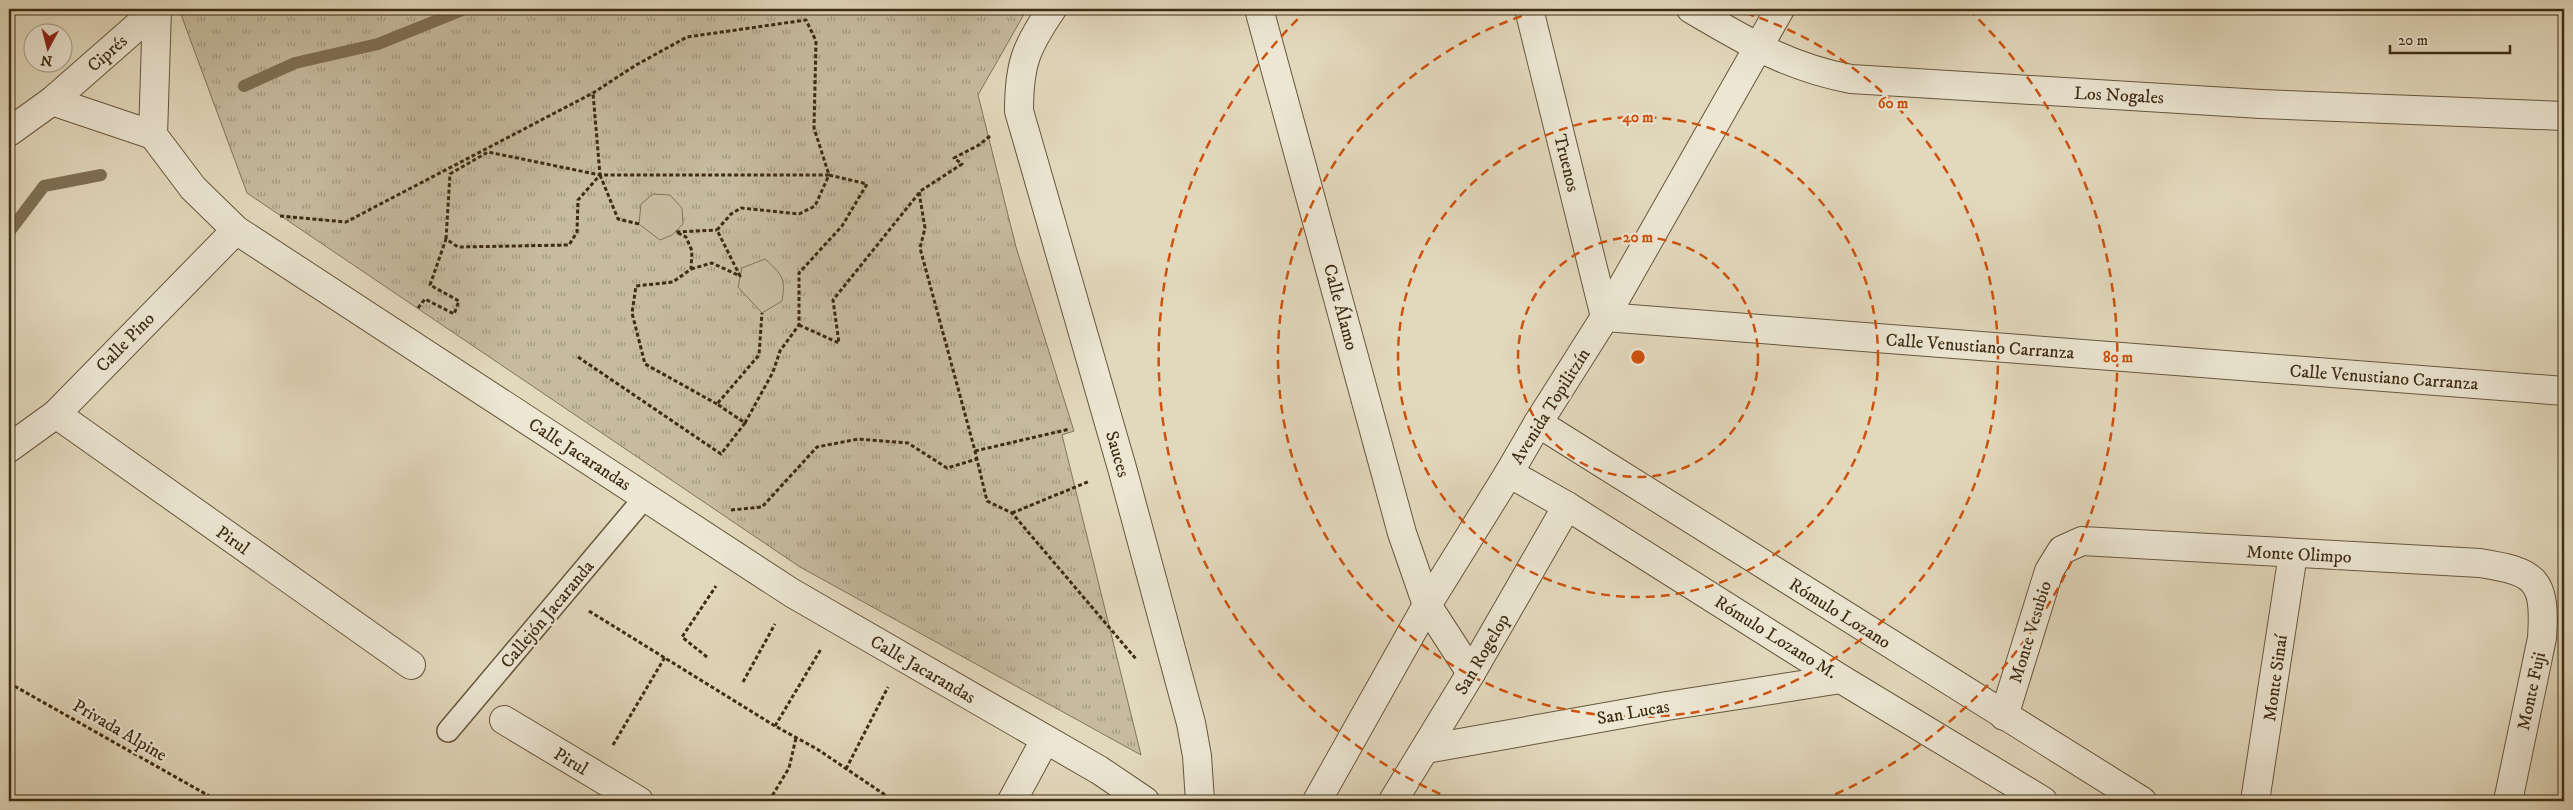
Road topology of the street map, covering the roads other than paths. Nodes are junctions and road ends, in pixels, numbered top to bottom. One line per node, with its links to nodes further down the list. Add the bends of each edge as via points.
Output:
1 (157, 9): 8 (street, Ciprés); 11 (street)
2 (1052, 9): 36 (street, Sauces, via 1032,39 1022,64 1019,111 1122,468 1191,723)
3 (1259, 9): 24 (street, Calle Álamo, via 1402,533)
4 (1529, 9): 13 (street, Truenos)
5 (1691, 9): 7 (street, Los Nogales)
6 (1780, 9): 7 (street, Avenida Topilitzín)
7 (1757, 47): 9 (street, Los Nogales, via 1803,68 1851,79 2261,104); 13 (street, Avenida Topilitzín)
8 (52, 101): 10 (street, Ciprés); 11 (street)
9 (2564, 116)
10 (9, 132)
11 (153, 135): 12 (street, Calle Jacarandas, via 193,188)
12 (236, 230): 15 (street, Calle Pino); 19 (street, Calle Jacarandas)
13 (1605, 317): 14 (street, Calle Venustiano Carranza); 16 (street, Avenida Topilitzín)
14 (2564, 391)
15 (56, 414): 17 (street, Calle Pino); 25 (street, Pirul)
16 (1538, 423): 18 (street, Avenida Topilitzín); 28 (street, Rómulo Lozano)
17 (9, 448)
18 (1509, 473): 20 (street, Rómulo Lozano M.); 24 (street, Avenida Topilitzín)
19 (646, 496): 30 (lane, Callejón Jacaranda); 31 (street, Calle Jacarandas, via 792,593)
20 (1567, 506): 26 (street, San Rogelop); 27 (street, Rómulo Lozano M.)
21 (2062, 550): 22 (street, Monte Olimpo, via 2082,541 2096,540); 28 (street, Monte Vesubio, via 2042,588)
22 (2293, 554): 23 (street, Monte Olimpo, via 2480,564 2518,572); 41 (street, Monte Sinaí)
23 (2535, 581): 42 (street, Monte Fuji, via 2544,619 2542,638)
24 (1427, 605): 26 (street, Calle Álamo); 37 (street, Avenida Topilitzín)
25 (411, 665)
26 (1471, 673): 32 (street, San Rogelop)
27 (1841, 679): 32 (street, San Lucas); 39 (street, Rómulo Lozano M.)
28 (2004, 716): 40 (street, Rómulo Lozano)
29 (504, 720): 33 (street, Pirul)
30 (448, 731)
31 (1046, 740): 34 (street); 35 (street, Calle Jacarandas)
32 (1426, 749): 38 (street, San Rogelop)
33 (639, 801)
34 (1012, 801)
35 (1145, 801)
36 (1200, 801)
37 (1318, 801)
38 (1393, 801)
39 (2043, 801)
40 (2142, 801)
41 (2255, 801)
42 (2508, 801)

